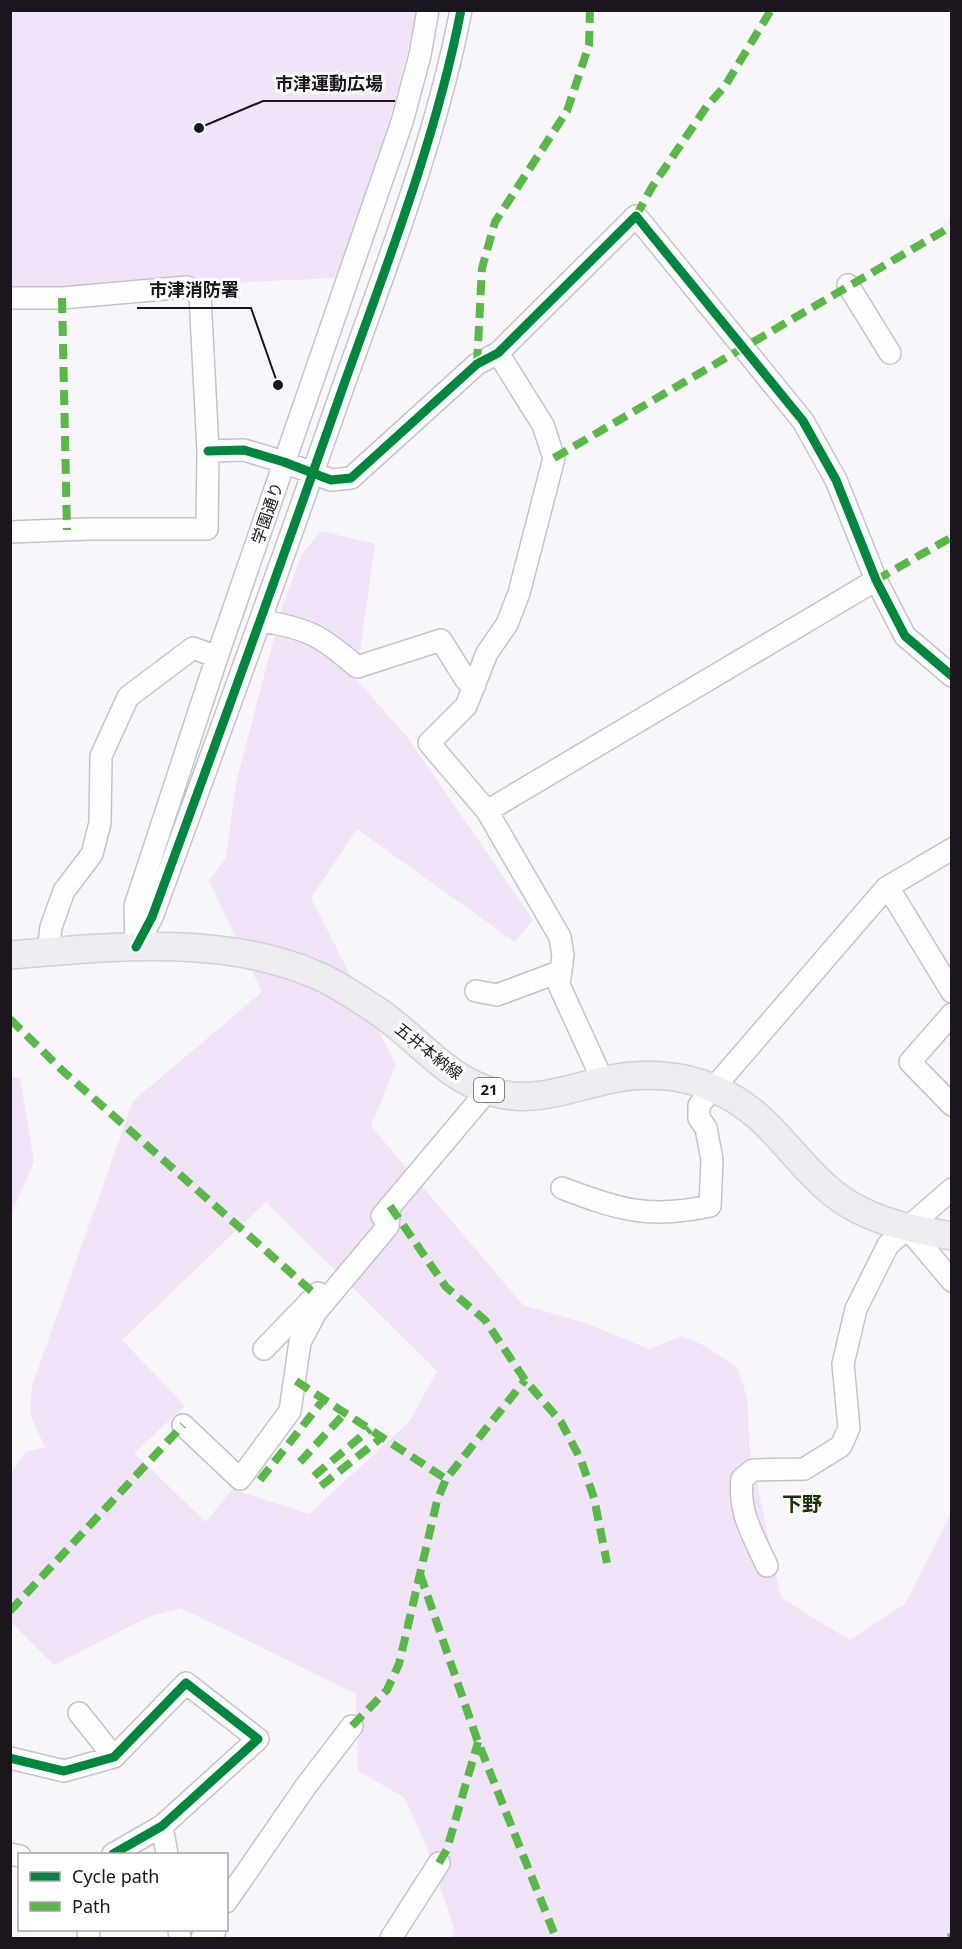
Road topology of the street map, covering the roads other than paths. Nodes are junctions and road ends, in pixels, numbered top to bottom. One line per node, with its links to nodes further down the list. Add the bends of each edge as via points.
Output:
1 (428, 10): 5 (street, 学園通り, via 402,122)
2 (461, 10): 6 (street, via 431,130)
3 (848, 285): 8 (street)
4 (10, 298): 9 (street, via 62,298 187,287 200,295)
5 (328, 336): 6 (street); 10 (street, 学園通り)
6 (358, 347): 11 (street)
7 (498, 353): 11 (street, via 477,364 351,478 331,480); 13 (street, via 636,216 803,421 836,480); 17 (street, via 543,425 554,458 519,593)
8 (890, 353)
9 (208, 451): 10 (street, via 244,450); 12 (street, via 207,530)
10 (284, 462): 11 (street); 15 (street, 学園通り)
11 (313, 472): 14 (street)
12 (10, 532)
13 (876, 580): 16 (street, via 905,636); 18 (street)
14 (262, 621): 17 (street, via 298,627 320,637 357,667 441,640 466,680); 21 (street, via 152,917)
15 (217, 657): 21 (street, 学園通り, via 135,906); 22 (street, via 193,648 128,697 101,756 100,823 92,854 64,891 51,927)
16 (951, 676)
17 (475, 685): 18 (street, via 466,706 429,743)
18 (487, 811): 24 (street, via 560,937)
19 (951, 849): 20 (street)
20 (888, 887): 26 (street); 29 (street)
21 (135, 947): 22 (main road, 五井本納線 / 21); 30 (main road, 五井本納線 / 21, via 239,952 315,974 380,1012 458,1077)
22 (48, 952): 23 (main road, 五井本納線 / 21)
23 (10, 955)
24 (561, 971): 25 (street, via 497,995); 28 (street, via 559,985)
25 (476, 991)
26 (951, 992)
27 (951, 1014): 31 (street, via 910,1062)
28 (603, 1081): 29 (main road, 五井本納線 / 21, via 631,1075 662,1076); 30 (main road, 五井本納線 / 21, via 540,1096)
29 (714, 1088): 32 (street, via 699,1105 712,1160 710,1206 678,1213 622,1210); 35 (main road, 五井本納線 / 21, via 757,1113 835,1195 851,1206)
30 (488, 1090): 34 (street)
31 (951, 1105)
32 (562, 1188)
33 (951, 1189): 35 (street)
34 (390, 1206): 38 (street); 39 (street, via 388,1226 316,1312 300,1342 290,1411 240,1479)
35 (908, 1229): 36 (main road, 五井本納線 / 21); 37 (street); 40 (street, via 888,1245 856,1310 843,1364 849,1428 841,1446 804,1468 753,1470 742,1479 740,1494 747,1527)
36 (951, 1236)
37 (951, 1281)
38 (264, 1349)
39 (183, 1425)
40 (767, 1566)
41 (80, 1713): 43 (street)
42 (352, 1726): 49 (street)
43 (114, 1757): 44 (street, via 64,1772); 45 (street, via 186,1683 258,1739)
44 (10, 1758)
45 (162, 1826): 46 (street); 47 (street)
46 (115, 1853)
47 (167, 1853)
48 (439, 1863): 52 (street)
49 (228, 1899)
50 (214, 1931): 51 (street)
51 (202, 1938)
52 (391, 1938)

